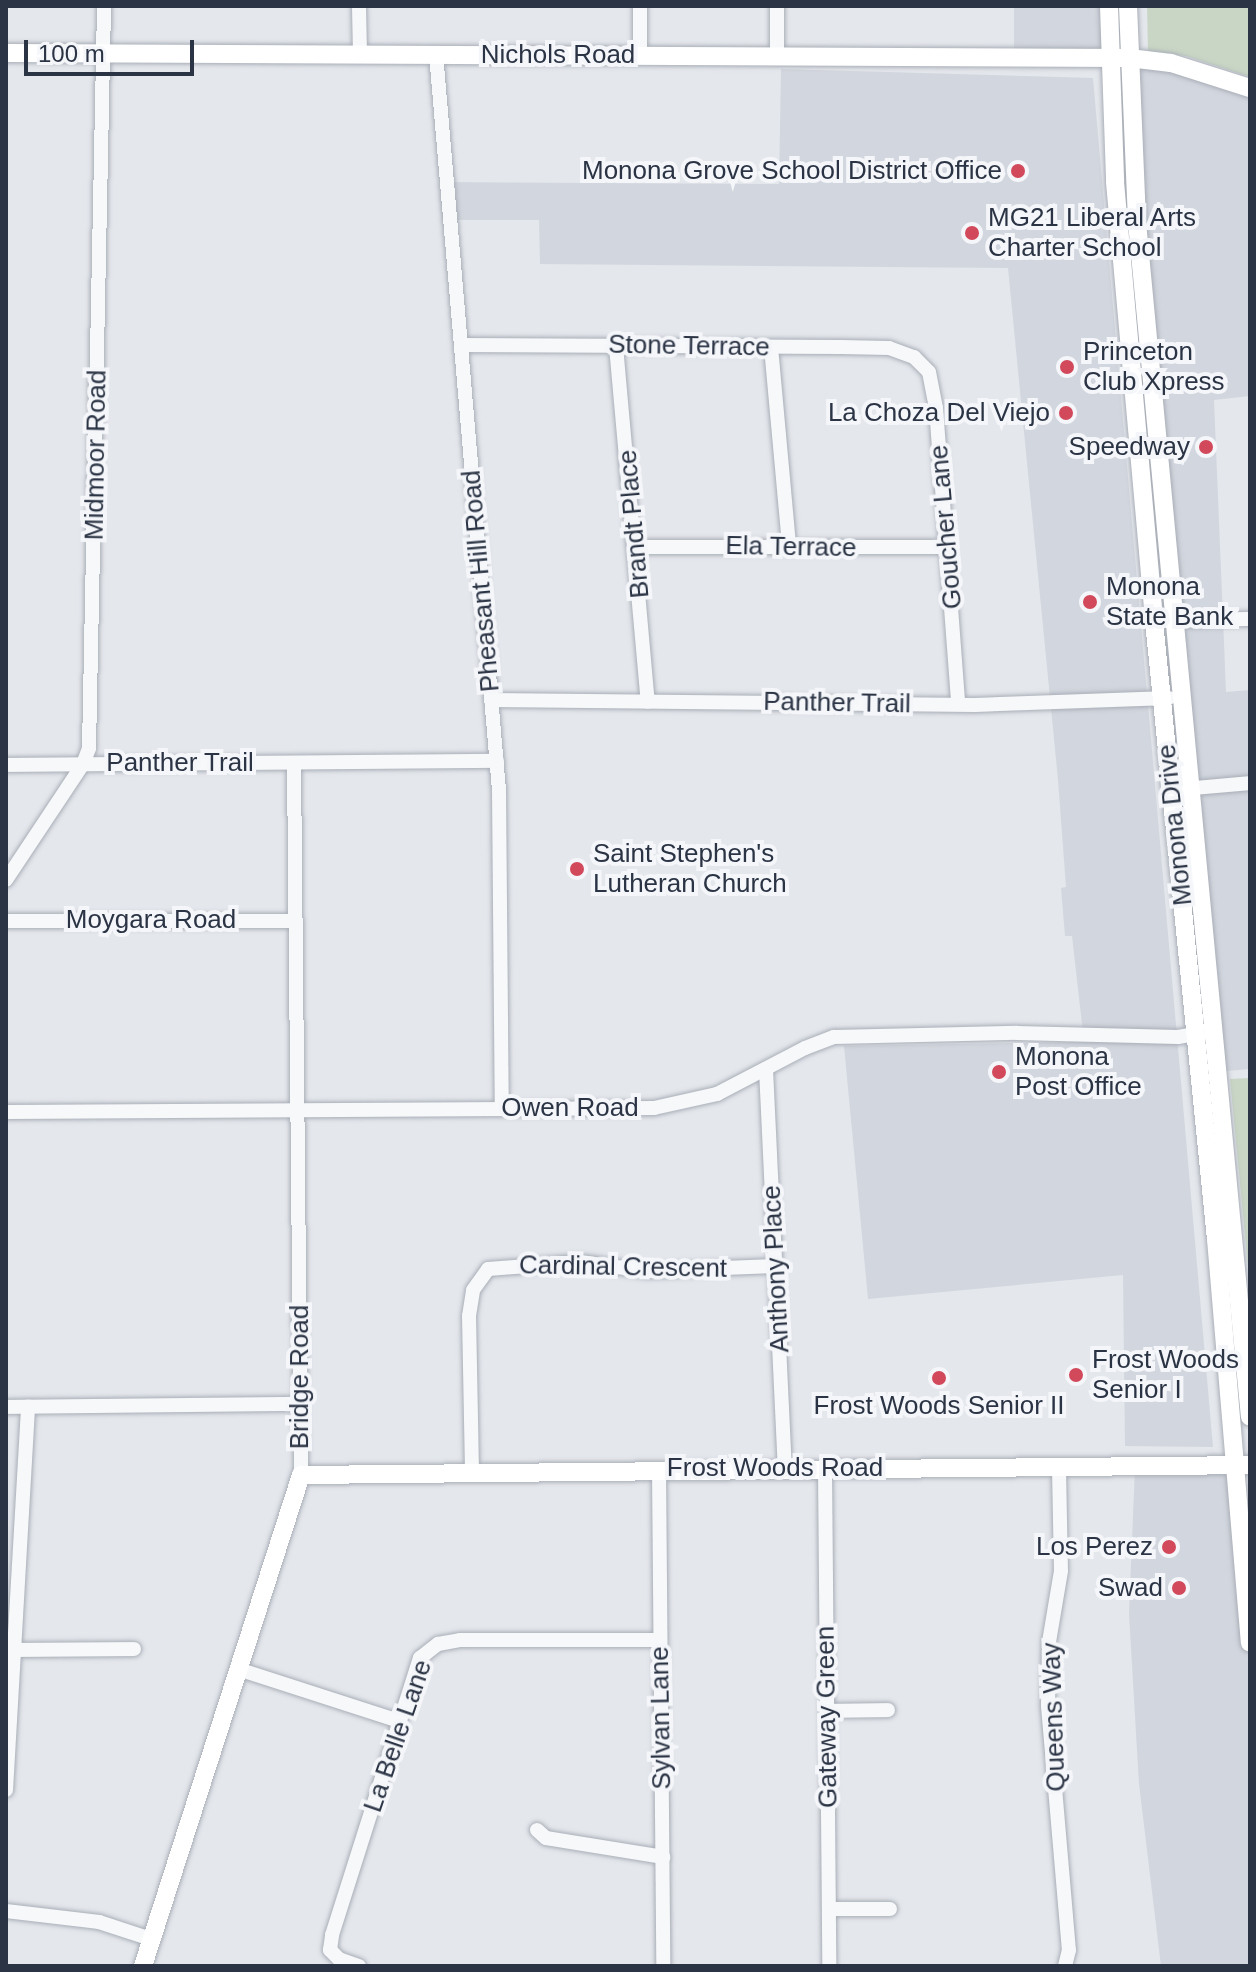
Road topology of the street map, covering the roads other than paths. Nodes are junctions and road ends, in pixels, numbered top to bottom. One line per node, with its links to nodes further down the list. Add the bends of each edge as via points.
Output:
1 (104, 6): 8 (street, Midmoor Road)
2 (359, 6): 9 (street)
3 (640, 6): 11 (street)
4 (777, 6): 12 (street)
5 (1109, 6): 13 (street, Monona Drive)
6 (1128, 6): 14 (street, Monona Drive)
7 (6, 53): 8 (street, Nichols Road)
8 (104, 53): 9 (street, Nichols Road); 33 (street, Midmoor Road, via 89,748)
9 (360, 54): 10 (street, Nichols Road)
10 (436, 54): 11 (street, Nichols Road); 16 (street, Pheasant Hill Road)
11 (640, 56): 12 (street, Nichols Road)
12 (777, 57): 13 (street, Nichols Road)
13 (1110, 58): 14 (street, Nichols Road); 24 (street, Monona Drive, via 1114,173)
14 (1129, 58): 15 (street, Nichols Road, via 1171,63); 25 (street, Monona Drive, via 1137,222)
15 (1250, 88)
16 (461, 345): 17 (street, Stone Terrace); 28 (street, Pheasant Hill Road)
17 (616, 346): 18 (street, Stone Terrace); 21 (street, Brandt Place)
18 (771, 347): 19 (street, Stone Terrace, via 889,348); 20 (street)
19 (914, 357): 22 (street, Goucher Lane, via 929,372 936,408)
20 (789, 546): 21 (street, Ela Terrace); 22 (street, Ela Terrace)
21 (636, 547): 29 (street, Brandt Place)
22 (947, 547): 30 (street, Goucher Lane)
23 (1250, 619): 25 (street)
24 (1154, 621): 25 (street); 27 (street, Monona Drive)
25 (1176, 621): 26 (street, Monona Drive)
26 (1182, 697): 27 (street, Panther Trail); 36 (street, Monona Drive)
27 (1162, 698): 30 (street, Panther Trail); 36 (street, Monona Drive)
28 (491, 700): 29 (street, Panther Trail); 31 (street, Pheasant Hill Road)
29 (648, 702): 30 (street, Panther Trail)
30 (958, 704)
31 (497, 761): 32 (street, Panther Trail); 42 (street, Pheasant Hill Road)
32 (294, 763): 33 (street, Panther Trail); 39 (street, Bridge Road)
33 (83, 764): 34 (street, Panther Trail); 37 (street, Midmoor Road)
34 (6, 765)
35 (1250, 783): 36 (street)
36 (1181, 789): 40 (street, Monona Drive)
37 (6, 880)
38 (6, 921): 39 (street, Moygara Road)
39 (296, 921): 43 (street, Bridge Road)
40 (1199, 1032): 41 (street, Owen Road, via 834,1037); 49 (street, Monona Drive); 50 (street, Monona Drive)
41 (766, 1069): 42 (street, Owen Road, via 717,1094 675,1105); 45 (street, Anthony Place)
42 (502, 1108): 43 (street, Owen Road)
43 (296, 1110): 44 (street, Owen Road); 46 (street, Bridge Road)
44 (6, 1112)
45 (775, 1266): 51 (street, Anthony Place); 55 (street, Cardinal Crescent, via 647,1271 580,1262 488,1269 473,1290 469,1316)
46 (299, 1404): 48 (street); 56 (street, Bridge Road)
47 (6, 1407): 48 (street)
48 (28, 1407): 60 (street)
49 (1250, 1417)
50 (1243, 1466): 53 (street, Frost Woods Road); 58 (street, Monona Drive)
51 (785, 1468): 52 (street, Frost Woods Road); 54 (street, Frost Woods Road)
52 (825, 1468): 53 (street, Frost Woods Road); 63 (street, Gateway Green)
53 (1059, 1468): 76 (street, Queens Way, via 1061,1571 1049,1642 1048,1706 1069,1950)
54 (659, 1469): 55 (street, Frost Woods Road); 57 (street, Sylvan Lane)
55 (472, 1471): 56 (street, Frost Woods Road)
56 (301, 1475): 61 (street, Bridge Road)
57 (660, 1640): 64 (street, La Belle Lane, via 438,1644 420,1658); 67 (street, Sylvan Lane)
58 (1250, 1643)
59 (134, 1649): 60 (street)
60 (16, 1650): 65 (street)
61 (238, 1669): 64 (street); 71 (street, Bridge Road)
62 (888, 1710): 63 (street)
63 (827, 1711): 68 (street, Gateway Green)
64 (399, 1721): 73 (street, La Belle Lane, via 332,1935 330,1950)
65 (6, 1790)
66 (537, 1830): 67 (street, via 546,1838)
67 (663, 1857): 74 (street, Sylvan Lane)
68 (829, 1909): 69 (street); 75 (street, Gateway Green)
69 (890, 1909)
70 (6, 1911): 71 (street, via 99,1922)
71 (151, 1939): 72 (street, Bridge Road)
72 (143, 1966)
73 (359, 1966)
74 (663, 1966)
75 (829, 1966)
76 (1065, 1966)

